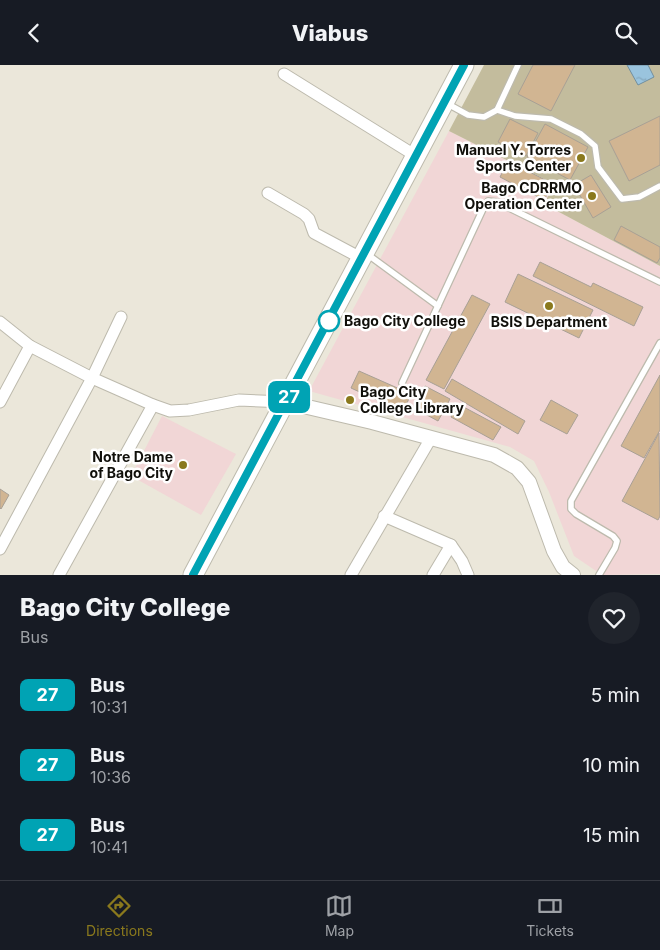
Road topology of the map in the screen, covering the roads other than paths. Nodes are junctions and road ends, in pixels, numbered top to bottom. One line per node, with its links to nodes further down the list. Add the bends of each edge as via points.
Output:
1 (464, 65): 4 (highway)
2 (518, 65): 5 (lane)
3 (284, 74): 6 (street)
4 (444, 102): 5 (lane, via 468,115 484,117); 6 (highway)
5 (497, 110): 7 (lane, via 515,116 551,119 581,134 595,146 598,167 622,199 639,197)
6 (416, 156): 9 (highway)
7 (660, 186)
8 (268, 193): 9 (street, via 309,219 314,233)
9 (363, 255): 11 (lane); 19 (highway)
10 (660, 282): 11 (lane, via 497,202 488,201)
11 (438, 305): 17 (lane)
12 (121, 317): 16 (street)
13 (0, 322): 15 (street)
14 (660, 343): 31 (lane, via 571,501 571,509 576,514 617,541)
15 (30, 346): 16 (street); 18 (street)
16 (92, 378): 20 (street); 24 (street)
17 (402, 383)
18 (0, 402)
19 (286, 402): 20 (street, via 239,400 170,411); 21 (street); 26 (highway)
20 (153, 405): 25 (street)
21 (431, 438): 22 (street); 30 (street, via 494,455 516,468 529,482 554,551 563,567)
22 (384, 516): 23 (street); 27 (street)
23 (451, 545): 28 (street); 29 (street)
24 (0, 549)
25 (59, 575)
26 (193, 575)
27 (351, 575)
28 (433, 575)
29 (468, 575)
30 (573, 575)
31 (599, 575)

